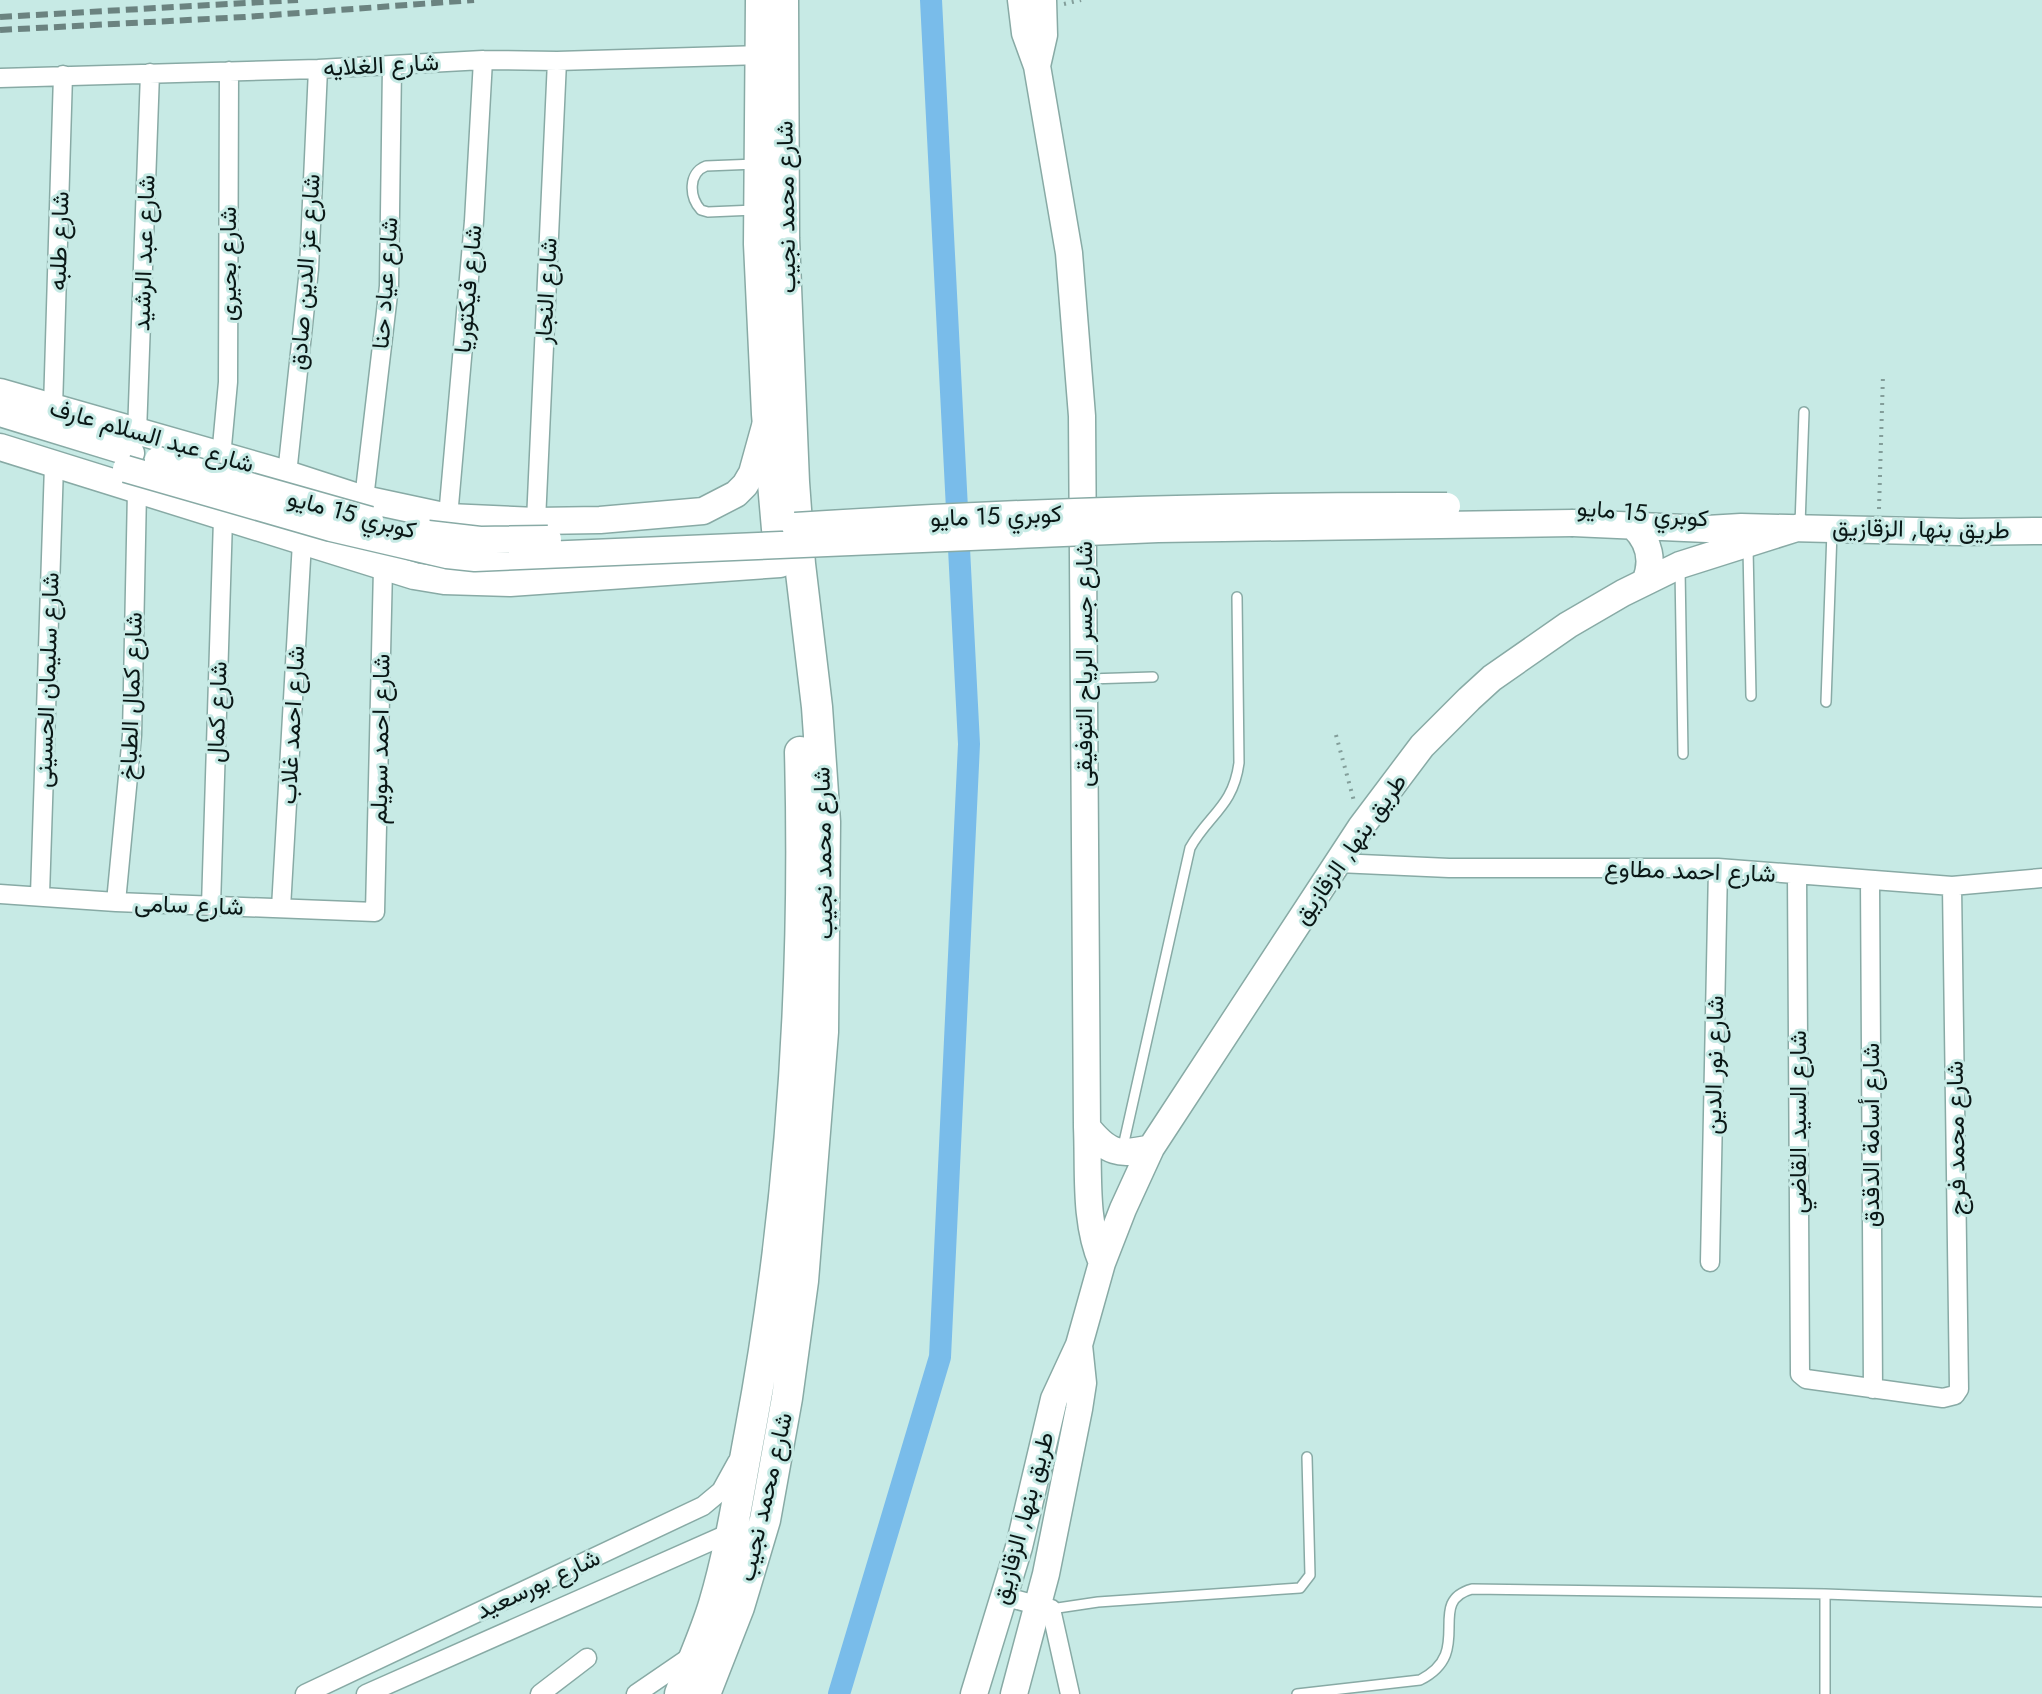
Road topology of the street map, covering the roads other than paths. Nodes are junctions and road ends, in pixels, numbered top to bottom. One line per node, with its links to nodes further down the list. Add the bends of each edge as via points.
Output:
1 (761, 0): 5 (highway, شارع محمد نجيب)
2 (783, 0): 16 (highway, شارع محمد نجيب)
3 (1021, 0): 9 (main road, شارع جسر الرياح التوفيقى)
4 (1043, 0): 9 (main road, شارع جسر الرياح التوفيقى, via 1044,35)
5 (762, 55): 7 (street, شارع الغلايه); 15 (highway, شارع محمد نجيب)
6 (483, 60): 7 (street, شارع الغلايه); 8 (street, شارع الغلايه); 29 (street, شارع فيكتوريا)
7 (557, 61): 31 (street, شارع النجار)
8 (392, 65): 10 (street, شارع الغلايه); 27 (street, شارع عياد حنا, via 389,286)
9 (1037, 66): 44 (main road, شارع جسر الرياح التوفيقى, via 1075,301 1082,416)
10 (318, 69): 11 (street, شارع الغلايه); 26 (street, شارع عز الدين صادق, via 309,269)
11 (229, 71): 12 (street, شارع الغلايه); 23 (street, شارع بحيرى, via 228,382)
12 (150, 73): 13 (street, شارع الغلايه); 24 (street, شارع عبد الرشيد)
13 (63, 75): 14 (street, شارع الغلايه); 18 (street, شارع طلبه)
14 (0, 78)
15 (759, 163): 16 (highway, شارع محمد نجيب); 16 (lane, via 699,169 693,184 696,204 708,212)
16 (772, 210): 21 (highway, شارع محمد نجيب); 60 (highway, شارع محمد نجيب, via 825,822)
17 (0, 392): 18 (main road, شارع عبد السلام عارف)
18 (53, 408): 24 (main road, شارع عبد السلام عارف)
19 (1804, 412): 33 (lane)
20 (0, 413): 24 (main road, كوبري 15 مايو)
21 (767, 414): 31 (main road, شارع عبد السلام عارف, via 745,485 703,511); 38 (highway, شارع محمد نجيب)
22 (0, 447): 25 (main road)
23 (221, 457): 24 (main road, شارع عبد السلام عارف); 26 (main road, شارع عبد السلام عارف)
24 (133, 461): 25 (main road, كوبري 15 مايو, via 74,455 61,457); 28 (main road, كوبري 15 مايو, bridge, via 390,525 480,540 1207,508 1370,505); 30 (main road, شارع عبد السلام عارف); 56 (street, شارع كمال الطباخ, via 132,735)
25 (54, 465): 55 (street, شارع سليمان الحسينى)
26 (287, 474): 27 (main road, شارع عبد السلام عارف)
27 (364, 499): 29 (main road, شارع عبد السلام عارف)
28 (1572, 515): 32 (main road, كوبري 15 مايو); 36 (main road, كوبري 15 مايو, via 1689,515 1725,520)
29 (448, 517): 31 (main road, شارع عبد السلام عارف)
30 (223, 519): 37 (main road, شارع عبد السلام عارف); 57 (street, شارع كمال)
31 (536, 521)
32 (1633, 526): 36 (main road, كوبري 15 مايو); 41 (main road, via 1650,552)
33 (1800, 527): 34 (main road, طريق بنها, الزقازيق); 36 (main road, طريق بنها, الزقازيق)
34 (1832, 527): 35 (main road, طريق بنها, الزقازيق); 46 (lane)
35 (2042, 531)
36 (1745, 535): 39 (main road, طريق بنها, الزقازيق); 45 (lane)
37 (302, 542): 40 (main road, شارع عبد السلام عارف); 58 (street, شارع احمد غلاب)
38 (780, 564): 40 (main road, شارع عبد السلام عارف, via 510,583 444,581); 60 (highway, شارع محمد نجيب, via 797,695)
39 (1680, 565): 41 (main road, طريق بنها, الزقازيق); 47 (lane)
40 (383, 568): 59 (street, شارع احمد سويلم)
41 (1645, 582): 48 (main road, طريق بنها, الزقازيق, via 1568,625 1480,689 1422,746)
42 (1237, 597): 64 (lane, via 1236,783 1190,848)
43 (1153, 677): 44 (lane)
44 (1084, 679): 62 (main road, شارع جسر الرياح التوفيقى)
45 (1751, 696)
46 (1826, 702)
47 (1683, 754)
48 (1338, 863): 49 (street, شارع احمد مطاوع); 63 (main road, طريق بنها, الزقازيق)
49 (1718, 868): 50 (street, شارع احمد مطاوع); 65 (street, شارع نور الدين)
50 (1797, 874): 52 (street, شارع احمد مطاوع); 68 (street, شارع السيد القاضي, via 1800,1370 1806,1379)
51 (2042, 878): 53 (street, شارع احمد مطاوع)
52 (1870, 880): 53 (street, شارع احمد مطاوع); 68 (street, شارع أسامة الدقدق)
53 (1952, 886): 68 (street, شارع محمد فرج, via 1959,1389 1943,1398)
54 (0, 894): 55 (street, شارع سامى)
55 (40, 895): 56 (street, شارع سامى)
56 (116, 902): 57 (street, شارع سامى)
57 (211, 906): 58 (street, شارع سامى)
58 (281, 908): 59 (street, شارع سامى)
59 (377, 910)
60 (812, 982): 61 (highway, شارع محمد نجيب)
61 (810, 1029): 69 (highway, شارع محمد نجيب); 83 (highway, شارع محمد نجيب, via 803,1281 787,1398 765,1520)
62 (1087, 1127): 64 (main road, via 1109,1149); 66 (main road, شارع جسر الرياح التوفيقى, via 1090,1221)
63 (1151, 1148): 64 (main road); 66 (main road, طريق بنها, الزقازيق)
64 (1121, 1153)
65 (1710, 1262)
66 (1102, 1263): 67 (main road, طريق بنها, الزقازيق)
67 (1079, 1345): 73 (main road, طريق بنها, الزقازيق, via 1054,1399); 75 (main road, طريق بنها, الزقازيق, via 1083,1383)
68 (1873, 1389)
69 (747, 1446): 71 (highway, شارع محمد نجيب); 78 (street, شارع بورسعيد, via 721,1491 703,1506)
70 (1307, 1457): 75 (lane, via 1310,1575 1300,1588)
71 (732, 1532): 76 (highway, شارع محمد نجيب, via 714,1606); 79 (street, شارع بورسعيد)
72 (1825, 1594): 74 (lane); 87 (lane, via 1472,1589 1453,1599 1448,1649 1434,1673 1420,1680); 88 (lane)
73 (1003, 1596): 75 (street); 84 (main road, طريق بنها, الزقازيق)
74 (2042, 1602)
75 (1045, 1607): 85 (main road, طريق بنها, الزقازيق); 86 (street)
76 (695, 1653): 81 (street); 82 (highway, شارع محمد نجيب)
77 (587, 1658): 80 (street)
78 (305, 1694)
79 (366, 1694)
80 (540, 1694)
81 (636, 1694)
82 (680, 1694)
83 (705, 1694)
84 (974, 1694)
85 (1014, 1694)
86 (1070, 1694)
87 (1297, 1694)
88 (1825, 1694)

